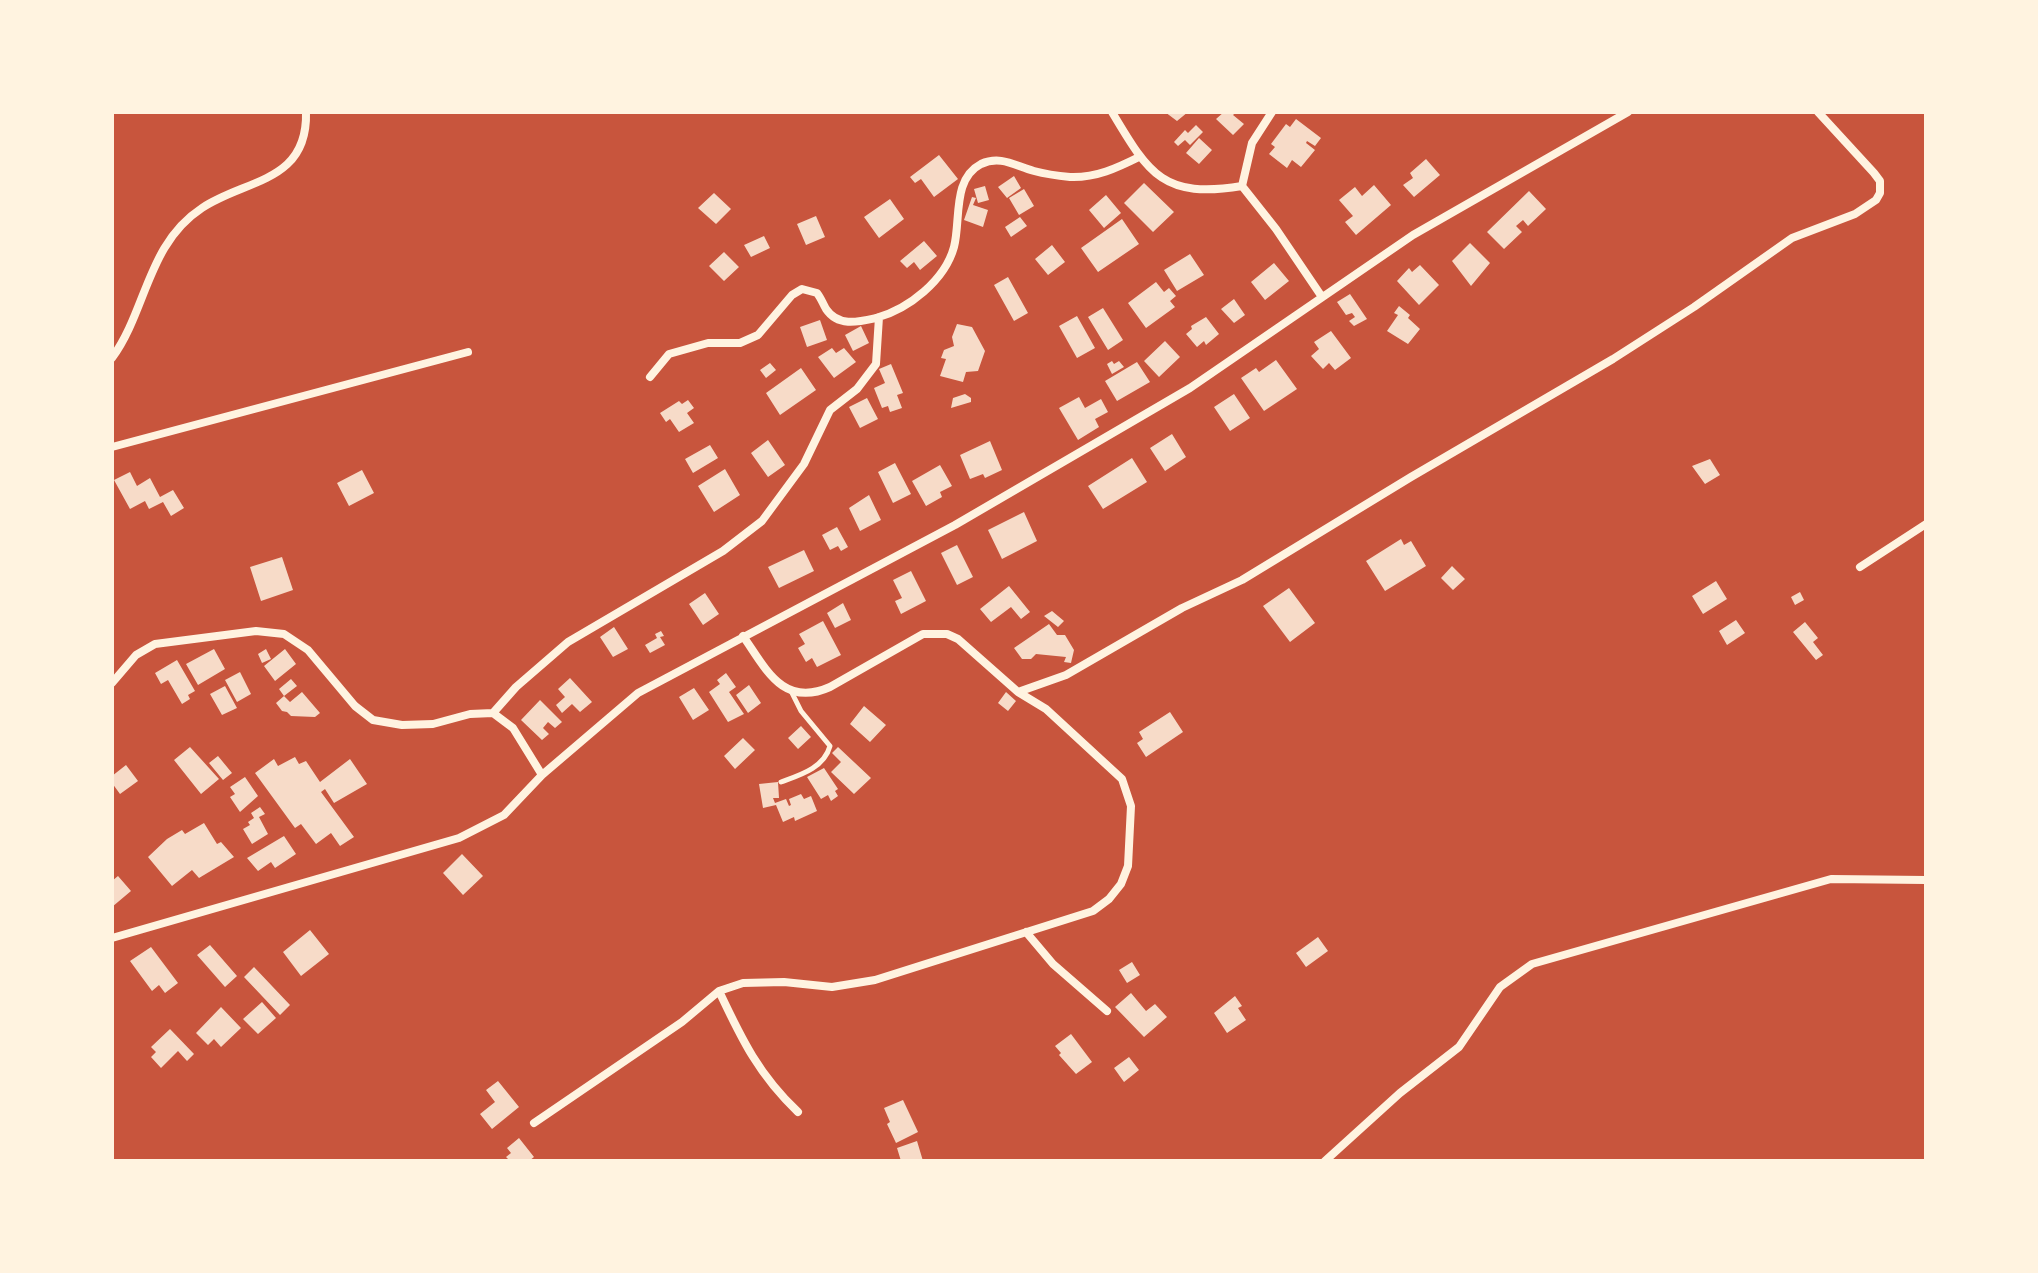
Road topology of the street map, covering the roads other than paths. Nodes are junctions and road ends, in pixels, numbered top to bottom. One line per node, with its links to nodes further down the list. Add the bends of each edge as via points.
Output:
1 (306, 112): 11 (street, via 299,148 284,167 201,208 159,254 127,337)
2 (1112, 112): 6 (street)
3 (1272, 112): 7 (street, via 1252,143)
4 (1628, 112): 8 (street, via 1413,235)
5 (1818, 112): 19 (street, via 1880,181 1876,200 1855,214 1792,238 1613,359 1242,580 1066,675)
6 (1139, 157): 7 (street, via 1155,175 1183,187 1212,191); 9 (street, via 1108,173 1071,177 1009,161 974,168 961,188 954,249 943,271 928,289)
7 (1242, 186): 8 (street)
8 (1322, 297): 16 (street, via 1190,388 955,525)
9 (879, 317): 12 (street, via 841,321 827,311 817,293 802,289 758,335 740,343 708,343 669,354); 20 (street, via 876,364 857,389 830,410 804,464 762,521 723,551 568,642)
10 (468, 352): 13 (street)
11 (112, 358)
12 (650, 377)
13 (112, 447)
14 (1926, 524): 15 (street)
15 (1860, 567)
16 (743, 636): 18 (street, via 770,675); 21 (street, via 638,693)
17 (112, 683): 20 (street, via 136,655 155,644 270,631 308,650 373,720 433,724)
18 (791, 691): 19 (street, via 817,692 911,639 935,632 958,639); 22 (lane, via 830,746 820,763)
19 (1018, 692): 24 (street, via 1046,709 1122,779 1131,806 1128,866 1109,899 1093,911)
20 (493, 713): 21 (street, via 513,728)
21 (542, 775): 25 (street, via 504,815 459,838)
22 (781, 782)
23 (1926, 880): 30 (street, via 1831,879 1532,964 1500,987 1459,1047)
24 (1026, 932): 26 (street, via 875,980 832,987 743,983); 27 (street, via 1053,964)
25 (112, 938)
26 (719, 991): 28 (street, via 772,1087); 29 (street)
27 (1107, 1011)
28 (798, 1112)
29 (534, 1123)
30 (1325, 1161)

